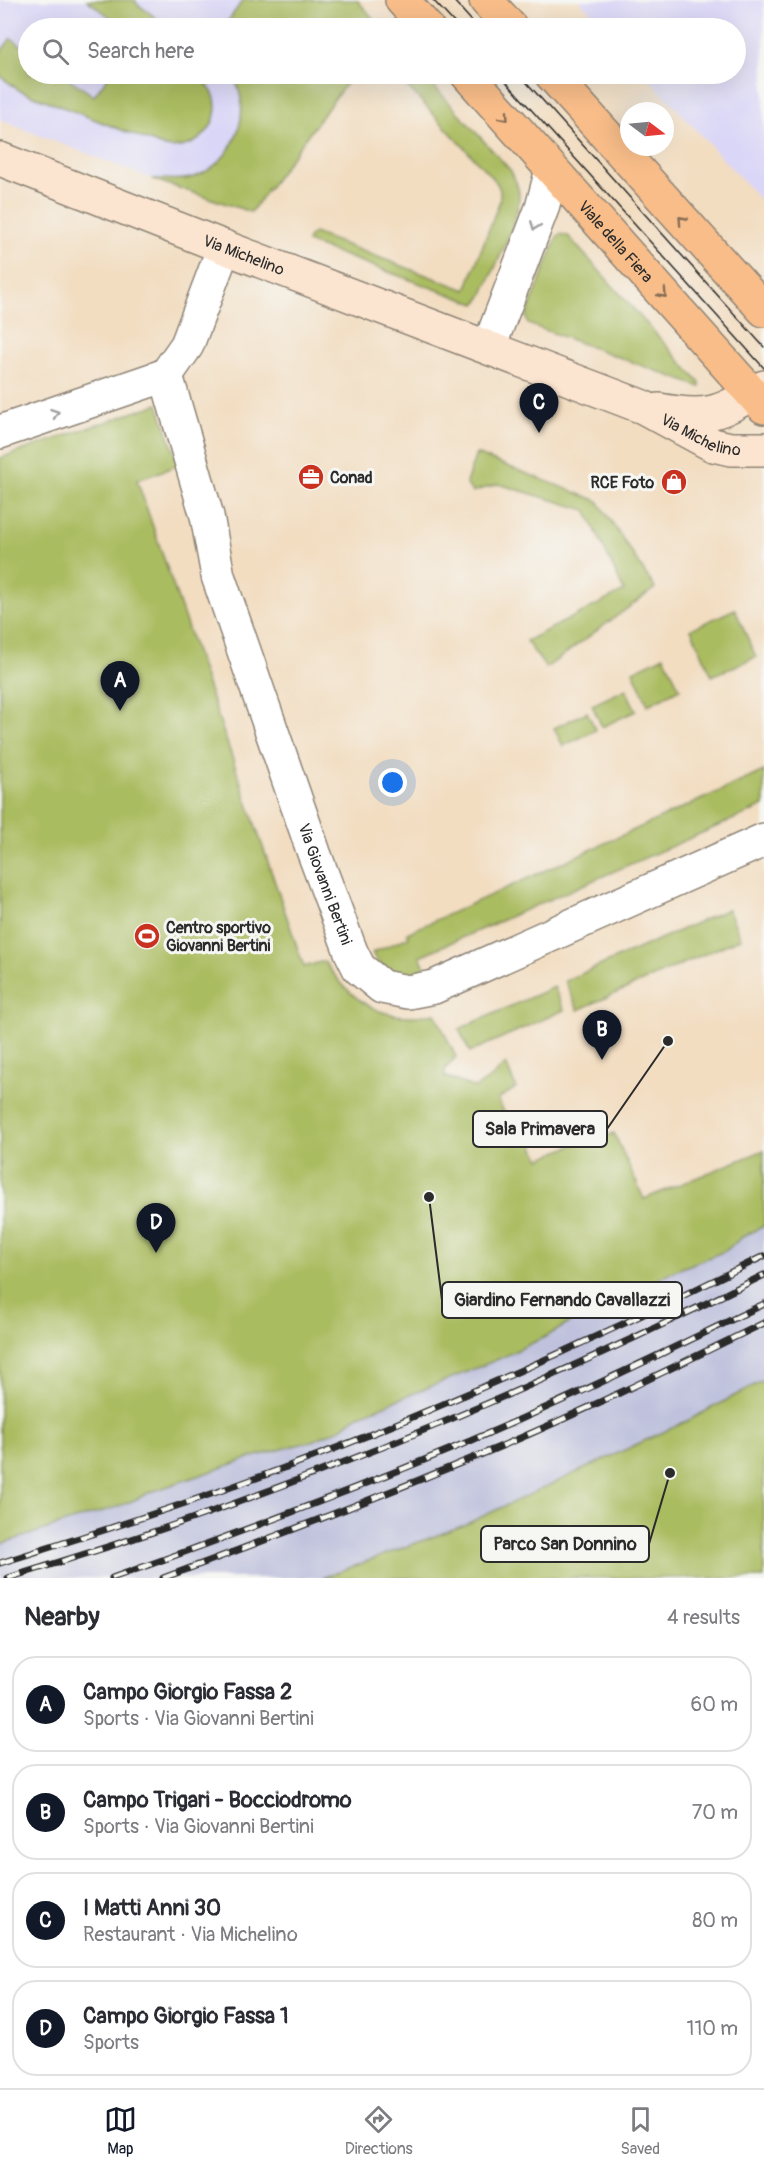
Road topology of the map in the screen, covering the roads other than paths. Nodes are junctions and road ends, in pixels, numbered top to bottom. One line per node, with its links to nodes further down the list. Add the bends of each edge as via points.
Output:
1 (402, 0): 3 (main road)
2 (486, 0): 4 (main road)
3 (418, 18)
4 (503, 18)
5 (476, 84): 8 (main road, Viale della Fiera, one-way to 8)
6 (560, 84): 10 (main road, one-way to 6)
7 (0, 159): 9 (street, Via Michelino)
8 (552, 170): 11 (street, one-way to 11, via 542,208); 13 (main road, Viale della Fiera, one-way to 13)
9 (224, 247): 11 (street, Via Michelino); 12 (street, via 187,345)
10 (764, 310)
11 (489, 347): 14 (street, Via Michelino)
12 (166, 375): 15 (street, one-way to 12); 17 (street, Via Giovanni Bertini, via 207,516 219,576 322,875 351,952 369,978 382,987 408,992 434,987)
13 (760, 396): 14 (street, Via Michelino, via 698,415)
14 (643, 406): 16 (street, Via Michelino, via 713,445)
15 (0, 432)
16 (764, 449)
17 (764, 840)

